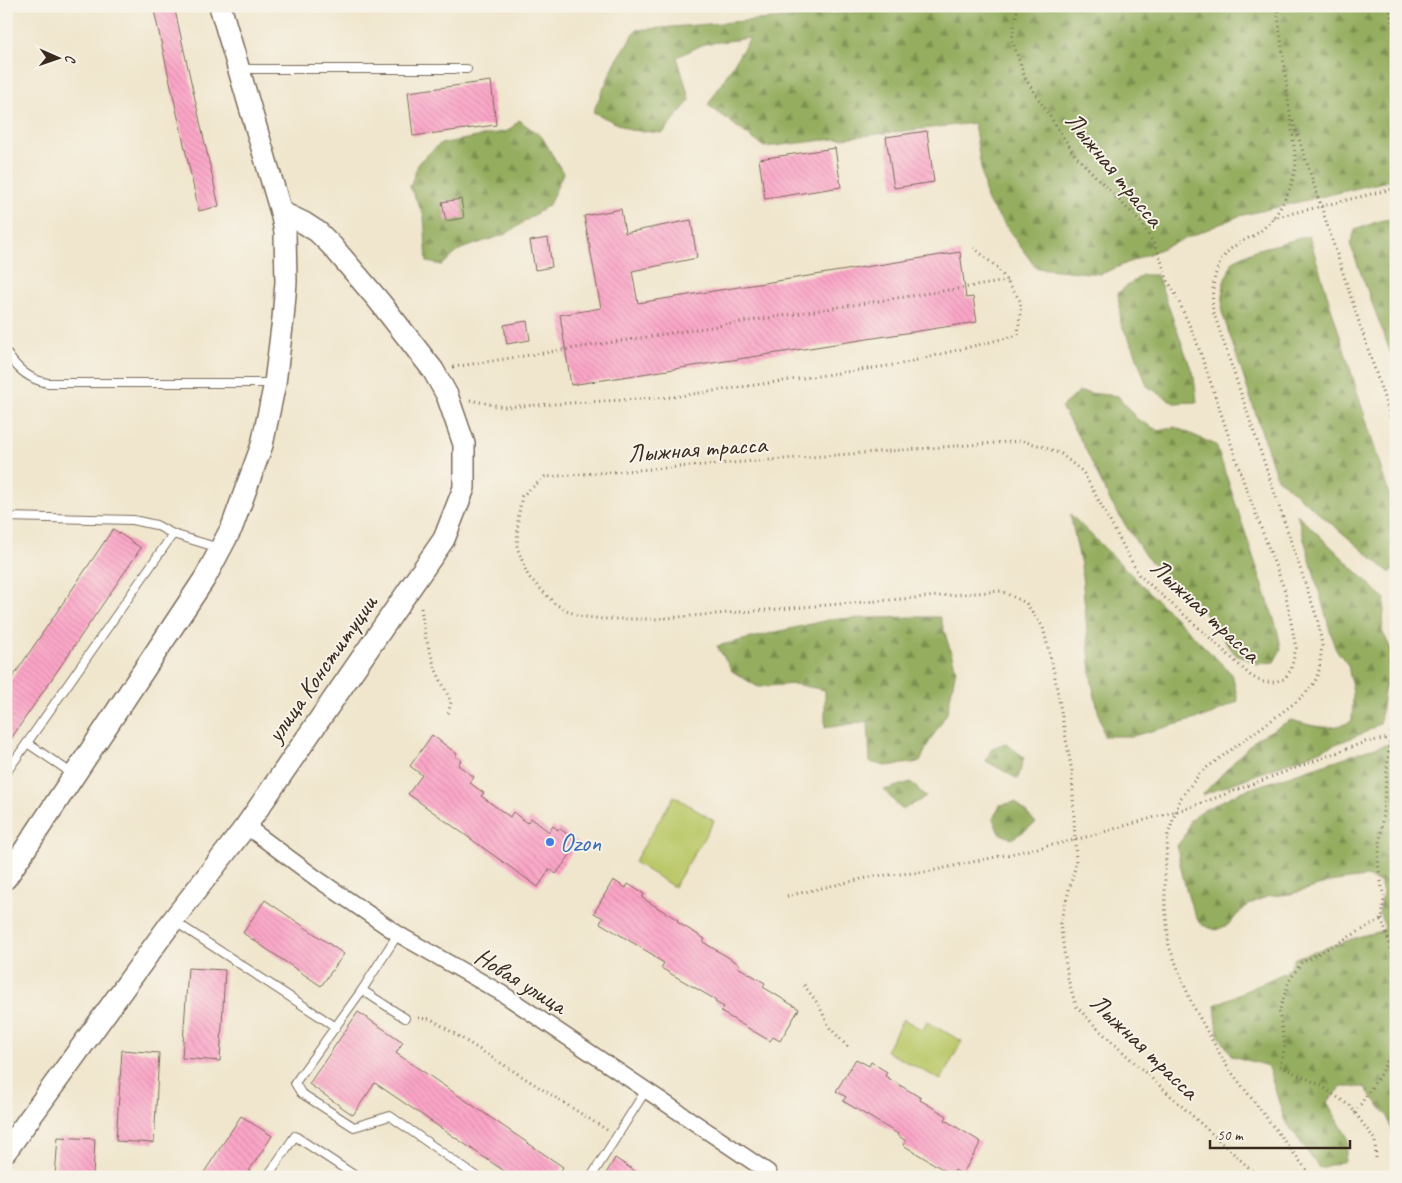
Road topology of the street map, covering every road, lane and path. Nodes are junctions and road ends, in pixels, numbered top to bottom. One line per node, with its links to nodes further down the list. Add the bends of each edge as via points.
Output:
1 (220, 6): 6 (street)
2 (1018, 6): 33 (path, Лыжная трасса, via 1012,39 1025,78 1075,155 1143,225 1196,340 1285,591 1296,648 1291,670 1284,679 1262,682 1251,676 1139,576 1083,472 1061,454 1022,441 545,477 522,496 517,547 528,576 555,604 578,616 654,619 1001,591 1026,603 1043,627 1054,672 1072,772)
3 (1278, 6): 8 (path, Лыжная трасса)
4 (1390, 6): 5 (path)
5 (1396, 55)
6 (239, 69): 7 (lane); 11 (street)
7 (467, 69)
8 (1290, 112): 10 (path, Лыжная трасса); 12 (path, Лыжная трасса, via 1295,175)
9 (1396, 188): 10 (path)
10 (1321, 206): 12 (path); 19 (path, Лыжная трасса)
11 (281, 212): 16 (street, улица Конституции, via 311,227 333,247); 17 (street, via 285,232 286,282)
12 (1273, 218): 31 (path, Лыжная трасса, via 1256,235 1234,246 1219,264 1213,311 1318,621 1322,646 1319,670 1315,682 1296,702 1201,772 1180,799)
13 (974, 248): 14 (path, via 998,268)
14 (1007, 281): 16 (path); 18 (path, via 1021,302 1018,335 901,364 672,397 504,407)
15 (6, 352): 17 (lane, via 29,377 48,383)
16 (433, 370): 18 (street, улица Конституции)
17 (275, 383): 22 (street, via 262,445 239,510)
18 (447, 395): 23 (street, улица Конституции, via 464,444 464,488 444,539)
19 (1396, 434)
20 (6, 517): 21 (lane, via 133,520 156,525)
21 (173, 534): 22 (lane); 28 (lane)
22 (221, 548): 30 (street, via 185,610)
23 (411, 587): 25 (path, via 422,611 435,668 451,702); 32 (street, улица Конституции)
24 (1396, 709): 27 (path)
25 (448, 714)
26 (1396, 737): 27 (path)
27 (1390, 738): 31 (path, via 1365,742); 36 (path, via 1378,864 1384,899)
28 (28, 743): 29 (lane); 30 (lane)
29 (6, 773)
30 (75, 776): 34 (street)
31 (1176, 811): 33 (path); 57 (path, Лыжная трасса, via 1168,835 1165,872 1169,946 1192,1004 1226,1065)
32 (246, 826): 37 (street, улица Конституции); 38 (street, Новая улица)
33 (1075, 840): 35 (path, via 926,872 875,876); 56 (path, Лыжная трасса, via 1076,864 1060,923 1068,979 1076,1006)
34 (6, 878)
35 (787, 896)
36 (1382, 919): 39 (path); 47 (path, via 1302,963 1289,981 1279,1012 1285,1046 1280,1066 1320,1086)
37 (174, 920): 43 (lane); 49 (street, улица Конституции)
38 (398, 934): 41 (lane); 46 (street, Новая улица, via 502,994)
39 (1396, 972)
40 (804, 985): 45 (path, via 830,1028)
41 (362, 990): 42 (lane); 43 (lane)
42 (405, 1018): 48 (path, via 430,1019)
43 (336, 1027): 53 (lane, via 295,1083 301,1093 354,1127 390,1116)
44 (1396, 1044): 47 (path)
45 (848, 1047)
46 (646, 1090): 48 (lane); 55 (street, Новая улица, via 768,1172)
47 (1355, 1113): 50 (path, via 1375,1140)
48 (617, 1136): 54 (lane)
49 (6, 1151)
50 (1376, 1158)
51 (267, 1177): 52 (lane, via 295,1136)
52 (356, 1177)
53 (477, 1177)
54 (591, 1177)
55 (770, 1177)
56 (1259, 1177)
57 (1312, 1177)

